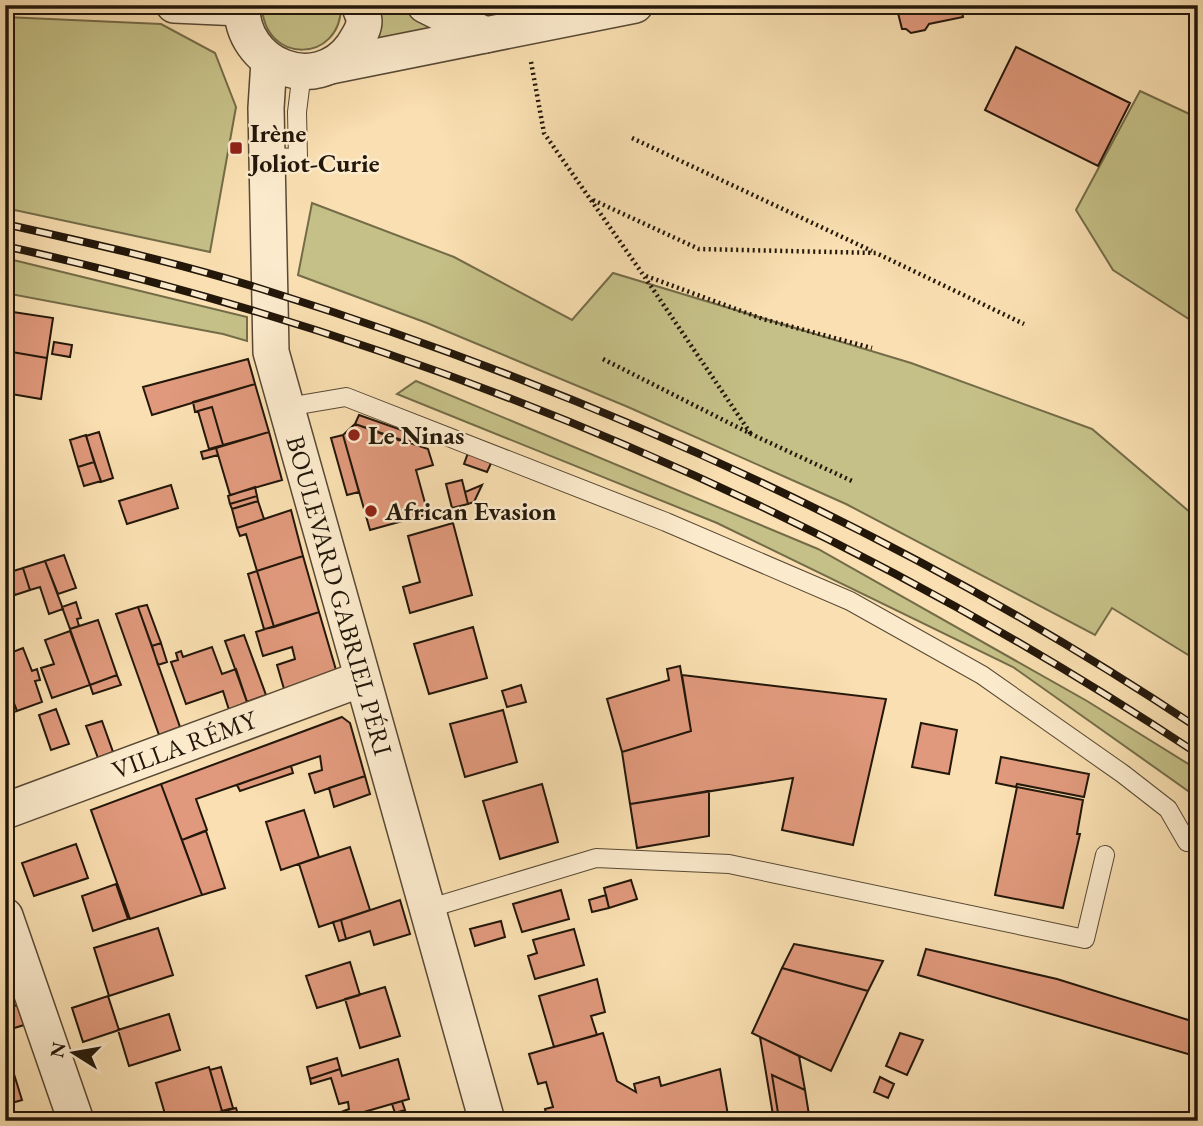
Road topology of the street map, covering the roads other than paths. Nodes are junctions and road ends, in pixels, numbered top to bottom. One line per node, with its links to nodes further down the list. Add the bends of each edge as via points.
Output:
1 (174, 5): 5 (street)
2 (359, 5): 8 (street, via 364,21 359,37 348,52)
3 (425, 5): 6 (street)
4 (635, 5): 6 (street)
5 (242, 7): 7 (street, via 244,28 254,47)
6 (485, 35): 8 (street)
7 (269, 61): 8 (street, via 285,69); 9 (street, BOULEVARD GABRIEL PÉRI)
8 (316, 69): 9 (lane, via 297,112 298,158)
9 (266, 157): 10 (street, BOULEVARD GABRIEL PÉRI, via 271,352)
10 (287, 407): 11 (street, BOULEVARD GABRIEL PÉRI); 13 (lane, via 346,397 850,601 982,675 1123,774 1168,809)
11 (361, 679): 12 (street, VILLA RÉMY); 15 (street, BOULEVARD GABRIEL PÉRI)
12 (5, 811)
13 (1187, 842)
14 (1105, 855): 15 (lane, via 1085,939 729,864 622,859 596,858)
15 (427, 909): 18 (street, BOULEVARD GABRIEL PÉRI)
16 (5, 916): 17 (street)
17 (76, 1121)
18 (487, 1121)

